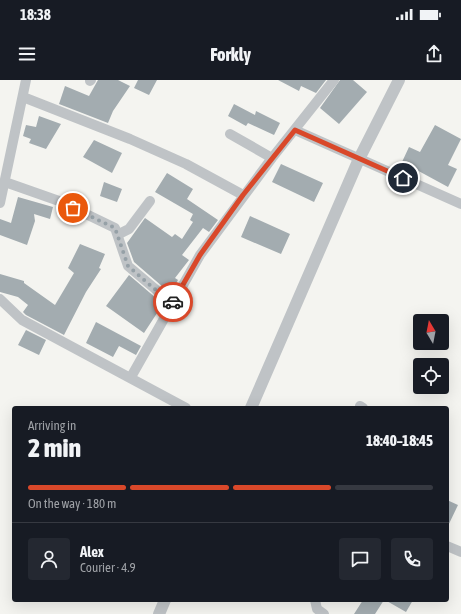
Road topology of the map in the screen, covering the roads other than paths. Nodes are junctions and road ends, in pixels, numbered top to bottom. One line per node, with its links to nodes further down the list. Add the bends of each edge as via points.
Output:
1 (26, 80): 4 (street)
2 (334, 80): 5 (street)
3 (399, 80): 8 (street)
4 (23, 97): 9 (street); 10 (street, via 137,142 186,164)
5 (295, 130): 7 (street); 8 (street)
6 (230, 134): 7 (street)
7 (272, 158): 10 (street)
8 (359, 159): 13 (street); 19 (street)
9 (5, 182): 12 (street); 14 (street, via 59,201 115,228)
10 (243, 195): 16 (street, via 200,255)
11 (150, 201): 14 (street, via 129,229)
12 (0, 203)
13 (461, 204)
14 (118, 234): 16 (street, via 128,266)
15 (0, 299): 17 (street, via 22,320)
16 (172, 304): 17 (street)
17 (131, 377): 18 (street)
18 (182, 406)
19 (252, 406)
20 (449, 547): 21 (street)
21 (461, 552)
22 (164, 602): 24 (street)
23 (315, 602): 25 (street, via 317,609)
24 (159, 614)
25 (324, 614)

